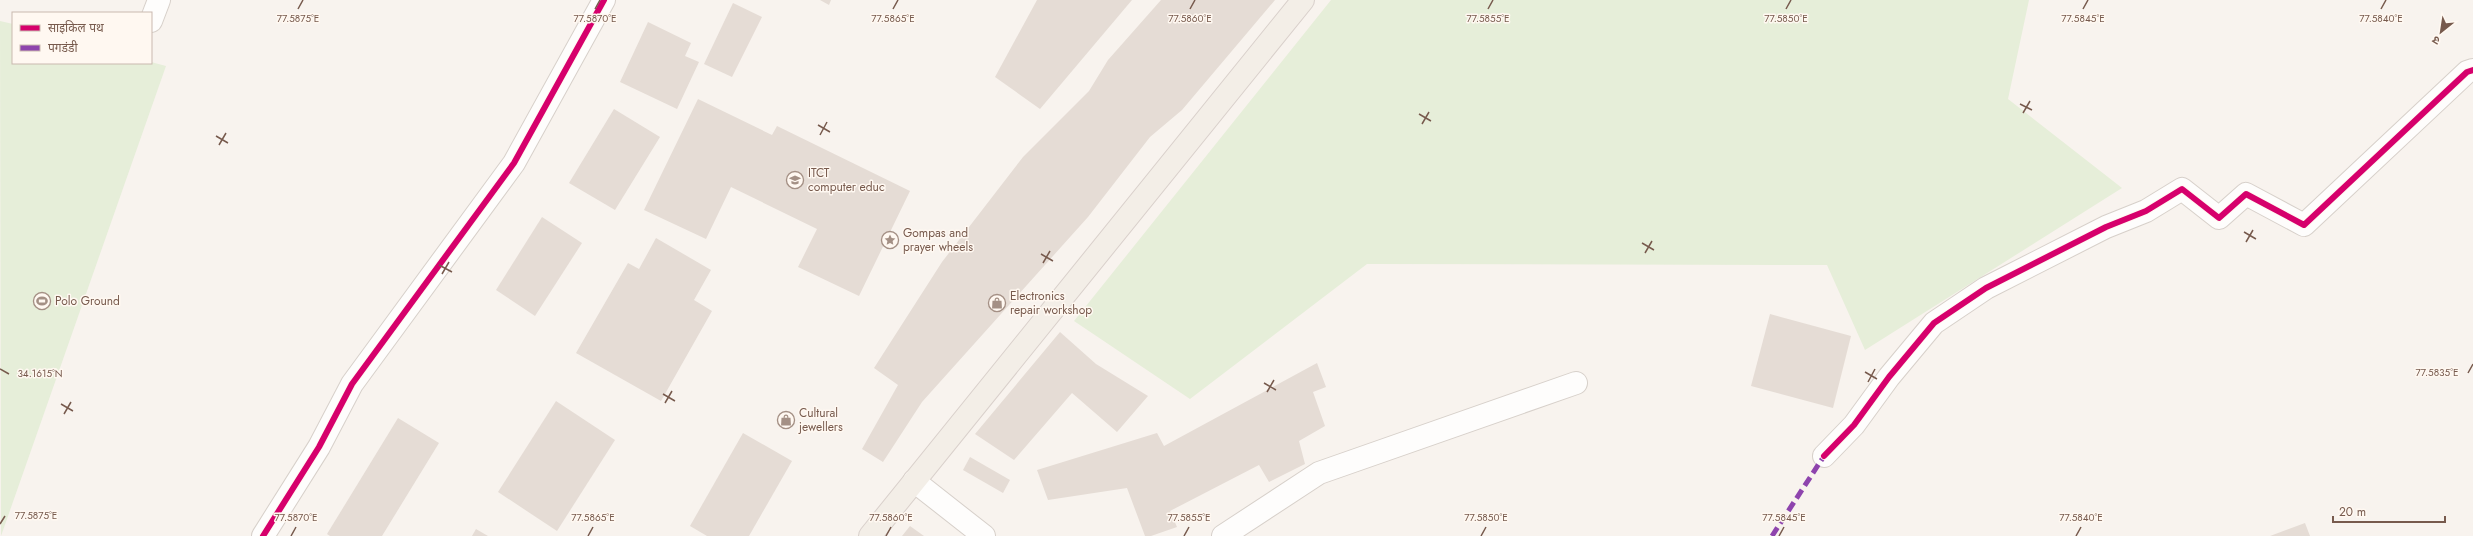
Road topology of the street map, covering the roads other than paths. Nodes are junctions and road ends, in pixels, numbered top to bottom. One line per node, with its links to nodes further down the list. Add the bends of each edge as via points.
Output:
1 (159, 0): 4 (street)
2 (604, 0): 9 (street, via 514,163 352,384 320,447)
3 (1303, 0): 8 (main road)
4 (152, 18)
5 (2473, 70): 7 (street, via 2467,72 2304,225 2246,194 2219,218 2182,189 2146,211 2106,227 1986,288 1934,322 1888,377 1854,425)
6 (1576, 383): 12 (street, via 1320,473)
7 (1824, 456)
8 (914, 481): 10 (main road); 11 (street)
9 (263, 536)
10 (870, 536)
11 (984, 536)
12 (1223, 536)

